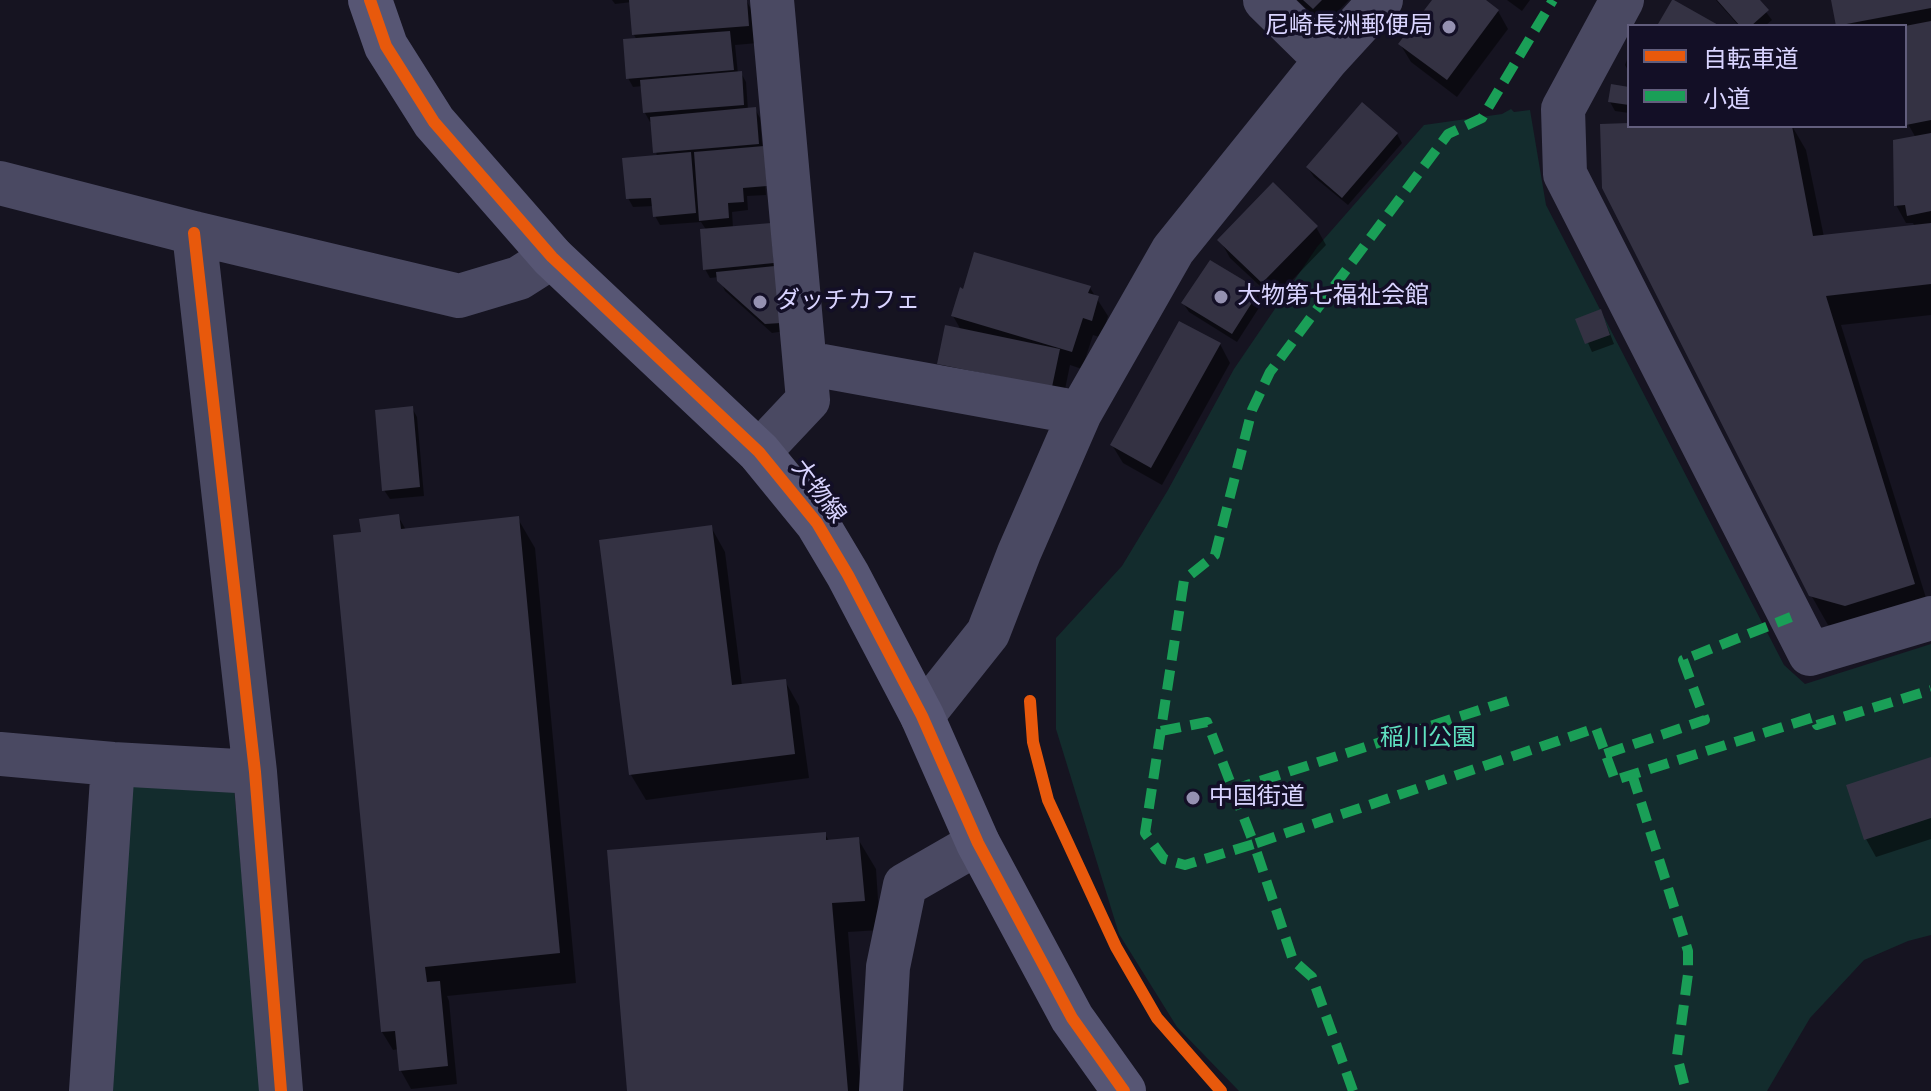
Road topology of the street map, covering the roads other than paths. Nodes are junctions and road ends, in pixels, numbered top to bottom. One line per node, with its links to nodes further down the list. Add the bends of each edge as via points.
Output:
1 (370, 0): 9 (street, 大物線, via 386,46 434,122)
2 (772, 0): 10 (street)
3 (1265, 0): 6 (street)
4 (1381, 0): 6 (street)
5 (1622, 0): 13 (street, via 1563,109 1565,174 1810,654)
6 (1326, 60): 11 (street, via 1173,250)
7 (0, 183): 8 (street)
8 (194, 233): 9 (street, via 459,296 519,278); 17 (street)
9 (552, 257): 12 (street, 大物線)
10 (806, 363): 11 (street); 12 (street, via 808,400)
11 (1080, 413): 14 (street, via 988,633)
12 (759, 452): 14 (street, 大物線, via 817,523)
13 (1931, 618)
14 (922, 716): 18 (street, 大物線)
15 (0, 754): 16 (street)
16 (113, 764): 17 (street); 19 (street)
17 (255, 772): 20 (street)
18 (978, 843): 21 (street, via 905,885 888,967); 22 (street, 大物線, via 1072,1018)
19 (91, 1091)
20 (281, 1091)
21 (881, 1091)
22 (1124, 1091)

